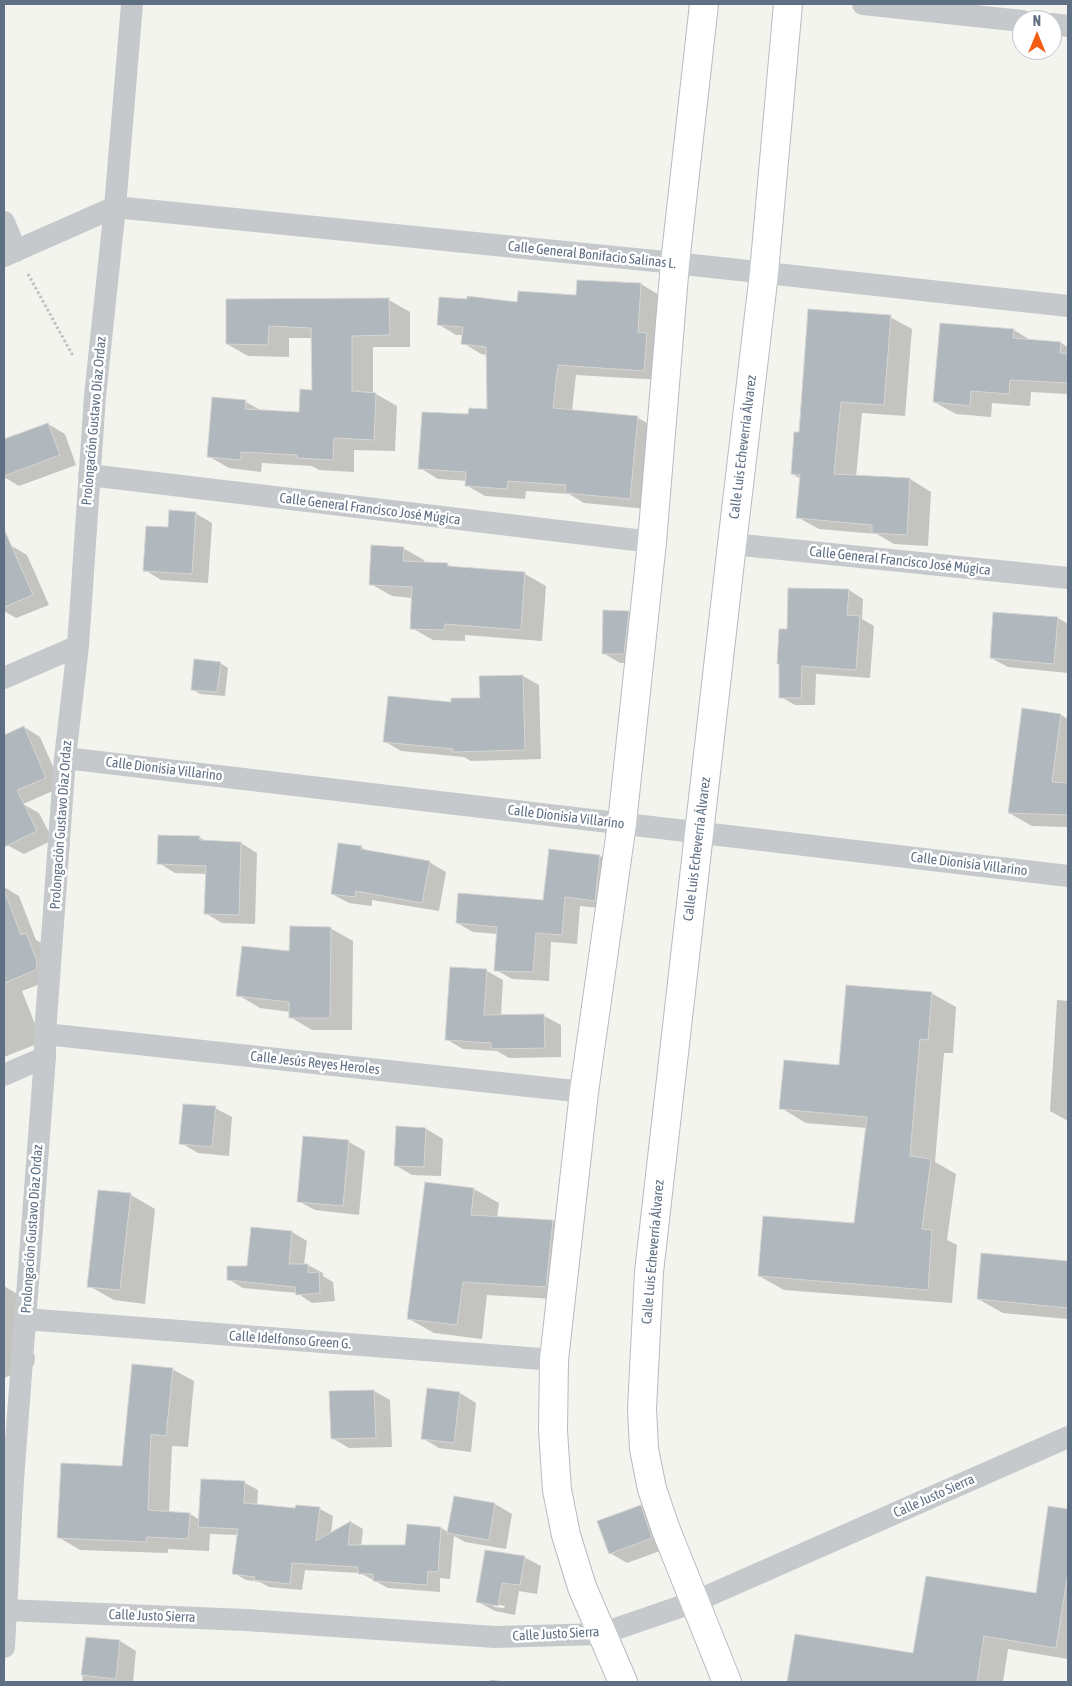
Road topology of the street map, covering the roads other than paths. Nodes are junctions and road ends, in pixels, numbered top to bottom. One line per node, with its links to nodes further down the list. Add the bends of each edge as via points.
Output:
1 (132, 4): 6 (street, Prolongación Gustavo Díaz Ordaz)
2 (704, 4): 9 (street)
3 (788, 4): 10 (street, Calle Luis Echeverría Álvarez)
4 (863, 4): 5 (street)
5 (1012, 20)
6 (114, 207): 8 (street); 9 (street, Calle General Bonifacio Salinas L.); 12 (street, Prolongación Gustavo Díaz Ordaz)
7 (4, 222): 8 (street)
8 (10, 254)
9 (676, 263): 10 (street, Calle General Bonifacio Salinas L.); 13 (street)
10 (764, 273): 11 (street, Calle General Bonifacio Salinas L.); 14 (street, Calle Luis Echeverría Álvarez)
11 (1068, 306)
12 (89, 475): 13 (street, Calle General Francisco José Múgica); 16 (street, Prolongación Gustavo Díaz Ordaz)
13 (652, 542): 19 (street)
14 (732, 544): 15 (street, Calle General Francisco José Múgica); 20 (street, Calle Luis Echeverría Álvarez)
15 (1068, 578)
16 (78, 646): 17 (street); 18 (street, Prolongación Gustavo Díaz Ordaz)
17 (4, 678)
18 (65, 758): 19 (street, Calle Dionisia Villarino); 22 (street, Prolongación Gustavo Díaz Ordaz)
19 (622, 823): 20 (street, Calle Dionisia Villarino); 25 (street)
20 (699, 832): 21 (street, Calle Dionisia Villarino); 30 (street, Calle Luis Echeverría Álvarez, via 649,1272 642,1409 644,1449 652,1489)
21 (1068, 876)
22 (45, 1034): 23 (street, Prolongación Gustavo Díaz Ordaz); 25 (street, Calle Jesús Reyes Heroles)
23 (45, 1057): 24 (street); 26 (street, Prolongación Gustavo Díaz Ordaz)
24 (4, 1075)
25 (584, 1092): 27 (street)
26 (25, 1319): 27 (street, Calle Idelfonso Green G.); 29 (street, Prolongación Gustavo Díaz Ordaz)
27 (554, 1360): 32 (street, via 553,1431 557,1490 566,1535)
28 (1068, 1437): 30 (street, Calle Justo Sierra)
29 (8, 1482): 31 (street, Prolongación Gustavo Díaz Ordaz)
30 (694, 1602): 32 (street, Calle Justo Sierra); 35 (street, Calle Luis Echeverría Álvarez)
31 (6, 1610): 32 (street, Calle Justo Sierra, via 246,1620 494,1637); 33 (street, Prolongación Gustavo Díaz Ordaz)
32 (601, 1634): 34 (street)
33 (4, 1647)
34 (623, 1682)
35 (727, 1682)

